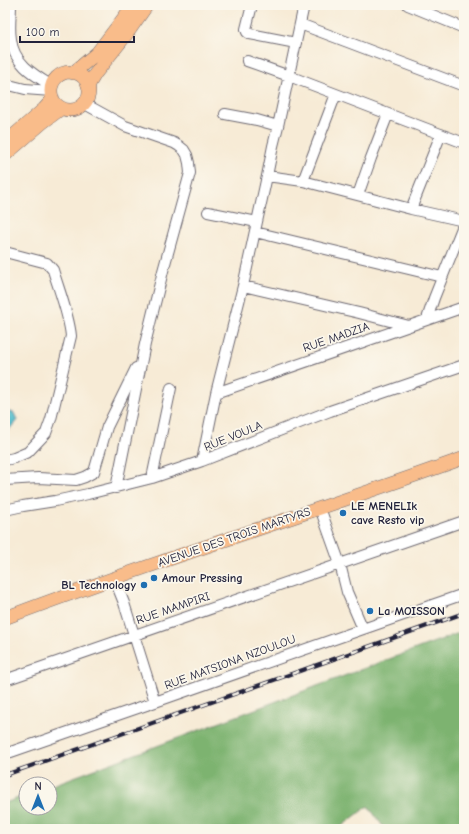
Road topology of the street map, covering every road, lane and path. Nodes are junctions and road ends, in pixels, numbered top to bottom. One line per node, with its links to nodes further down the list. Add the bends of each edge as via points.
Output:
1 (11, 5): 16 (street, via 11,40 15,54)
2 (133, 5): 11 (main road, via 97,53)
3 (147, 5): 14 (main road)
4 (252, 5): 9 (street, via 247,32)
5 (304, 5): 7 (street)
6 (408, 5): 8 (street)
7 (300, 24): 9 (street); 15 (street)
8 (464, 28)
9 (296, 43): 12 (street)
10 (247, 61): 12 (street)
11 (74, 73): 14 (main road, via 83,77); 16 (main road, via 62,74 56,79)
12 (288, 76): 17 (street); 22 (street)
13 (5, 84): 16 (street)
14 (88, 86): 18 (main road, via 89,95)
15 (464, 86)
16 (52, 92): 19 (main road, via 55,103); 24 (main road, via 44,108)
17 (336, 94): 21 (street); 28 (street)
18 (84, 104): 19 (main road, via 72,110); 40 (street, via 125,126 174,143 184,150 189,163 190,172)
19 (62, 108): 26 (main road)
20 (225, 114): 22 (street)
21 (388, 114): 23 (street); 29 (street)
22 (278, 126): 27 (street)
23 (441, 134): 25 (street); 30 (street)
24 (5, 143)
25 (464, 143)
26 (5, 155)
27 (267, 176): 28 (street); 33 (street)
28 (302, 181): 29 (street)
29 (358, 195): 30 (street)
30 (411, 209): 32 (street)
31 (208, 212): 33 (street)
32 (464, 222): 35 (street)
33 (256, 227): 35 (street); 36 (street)
34 (5, 252): 45 (street, via 47,263 51,267 71,336 46,433 28,452)
35 (442, 277): 38 (street)
36 (243, 286): 39 (street); 43 (street)
37 (464, 307): 38 (street, RUE MADZIA)
38 (427, 320): 39 (street, RUE MADZIA)
39 (409, 326): 43 (street, RUE MADZIA)
40 (143, 354): 48 (street, via 107,427 94,472 76,480); 49 (street)
41 (464, 365): 46 (street, RUE VOULA, via 330,411)
42 (171, 388): 47 (street)
43 (216, 393): 46 (street)
44 (464, 458): 50 (main road, AVENUE DES TROIS MARTYRS)
45 (5, 460)
46 (202, 462): 47 (street, RUE VOULA)
47 (152, 478): 49 (street, RUE VOULA)
48 (5, 480)
49 (116, 488): 51 (street, RUE VOULA)
50 (320, 508): 53 (street); 54 (main road, AVENUE DES TROIS MARTYRS)
51 (5, 510)
52 (464, 521): 53 (street, RUE MAMPIRI)
53 (340, 564): 57 (street, via 347,592); 58 (street, RUE MAMPIRI)
54 (114, 578): 56 (main road, AVENUE DES TROIS MARTYRS); 58 (street)
55 (464, 594): 57 (street, RUE MATSIONA NZOULOU)
56 (5, 618)
57 (363, 628): 60 (street, RUE MATSIONA NZOULOU)
58 (134, 635): 59 (street, RUE MAMPIRI); 60 (street)
59 (5, 680)
60 (155, 702): 61 (street, RUE MATSIONA NZOULOU)
61 (5, 754)

